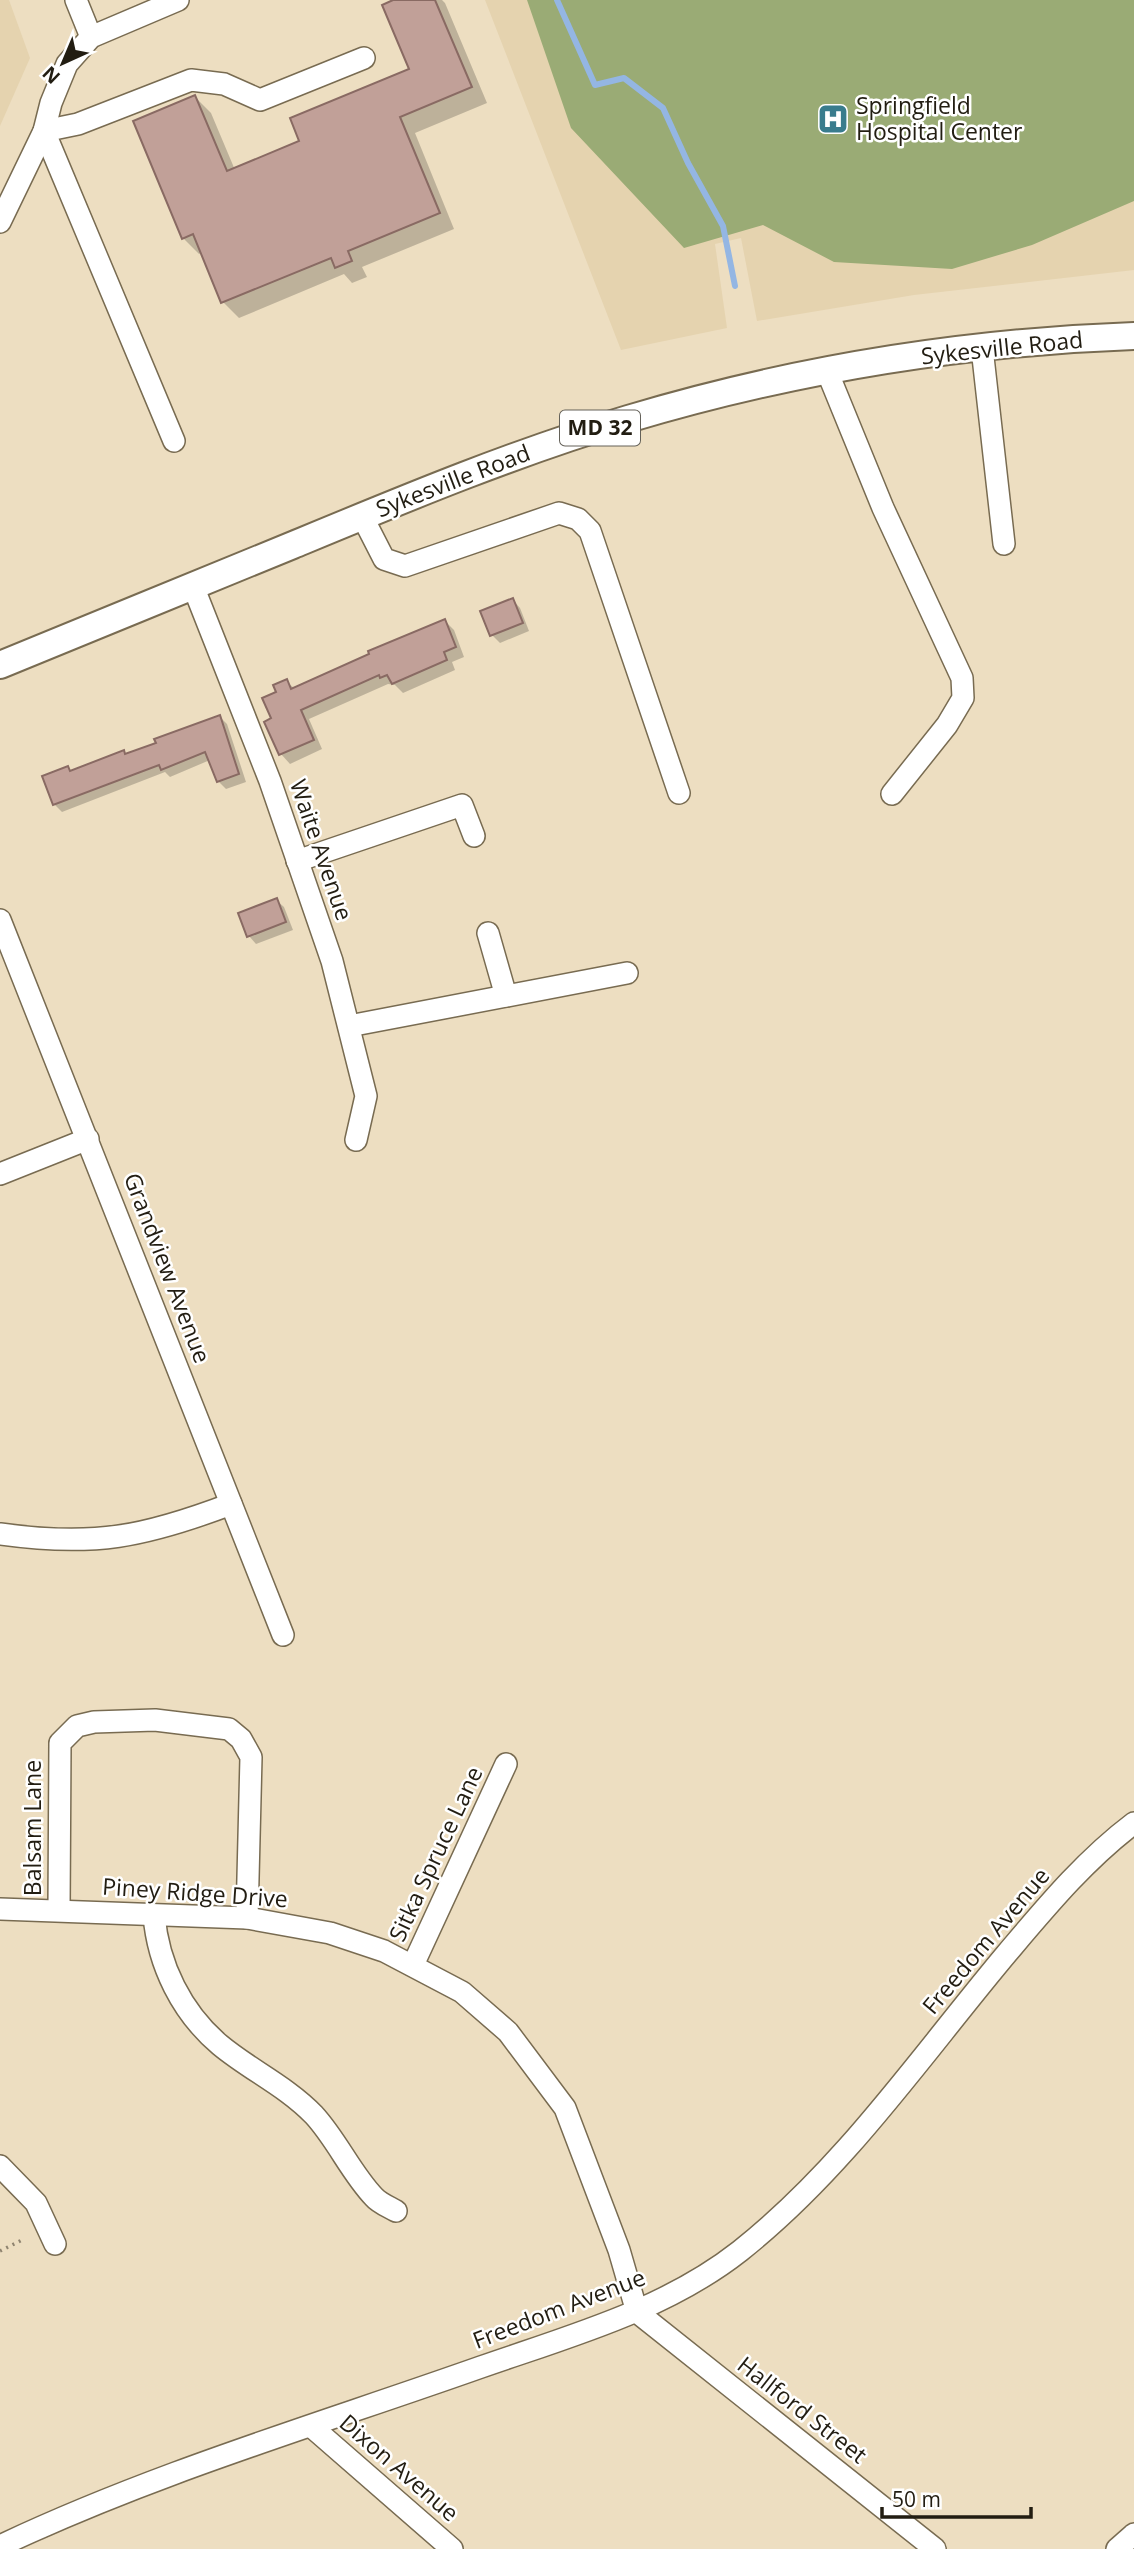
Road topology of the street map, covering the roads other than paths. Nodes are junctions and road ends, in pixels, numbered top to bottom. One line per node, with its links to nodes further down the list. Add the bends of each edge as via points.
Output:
1 (76, 0): 3 (street)
2 (178, 0): 3 (street)
3 (91, 37): 5 (street, via 67,64)
4 (363, 58): 5 (street, via 260,100 224,83 191,80 78,124)
5 (44, 131): 6 (street); 10 (street)
6 (0, 222)
7 (1134, 336): 8 (main road, Sykesville Road / MD 32)
8 (982, 348): 9 (main road, Sykesville Road / MD 32); 12 (street)
9 (827, 371): 11 (main road, Sykesville Road / MD 32, via 628,419 493,464); 16 (street, via 961,678 963,698)
10 (174, 441)
11 (362, 516): 13 (main road, Sykesville Road / MD 32); 15 (street, via 384,559 405,566 559,513 578,519 590,531)
12 (1004, 544)
13 (193, 586): 14 (main road, Sykesville Road / MD 32); 18 (street, Waite Avenue)
14 (0, 665)
15 (679, 793)
16 (892, 794)
17 (474, 836): 18 (street, via 462,805)
18 (297, 861): 23 (street, Waite Avenue)
19 (0, 920): 24 (street, Grandview Avenue)
20 (488, 933): 22 (street)
21 (627, 973): 22 (street)
22 (506, 996): 23 (street)
23 (349, 1026): 25 (street, Waite Avenue, via 366,1096)
24 (88, 1139): 26 (street); 27 (street, Grandview Avenue)
25 (356, 1140)
26 (0, 1174)
27 (231, 1504): 28 (street, via 160,1529 110,1539); 29 (street, Grandview Avenue)
28 (0, 1534)
29 (283, 1635)
30 (506, 1764): 36 (street, Sitka Spruce Lane)
31 (1134, 1823): 40 (street, Freedom Avenue, via 1087,1863 1039,1916 797,2200 739,2252)
32 (0, 1909): 33 (street, Piney Ridge Drive)
33 (59, 1910): 34 (street, Piney Ridge Drive); 35 (street, Balsam Lane, via 60,1743 77,1726 155,1720 229,1729 249,1749)
34 (154, 1915): 35 (street, Piney Ridge Drive); 38 (street, via 165,1965 181,2000 200,2024 307,2109 374,2198)
35 (247, 1918): 36 (street, Piney Ridge Drive, via 330,1933)
36 (413, 1965): 40 (street, Piney Ridge Drive, via 462,1992 508,2032 565,2108 619,2250)
37 (0, 2166): 39 (street, via 36,2203)
38 (396, 2211)
39 (55, 2244)
40 (637, 2312): 41 (street, Freedom Avenue); 45 (street, Hallford Street)
41 (312, 2427): 43 (street, Freedom Avenue, via 233,2452 50,2522); 44 (street, Dixon Avenue)
42 (1134, 2534): 46 (street)
43 (0, 2546)
44 (452, 2549)
45 (935, 2549)
46 (1117, 2549)

